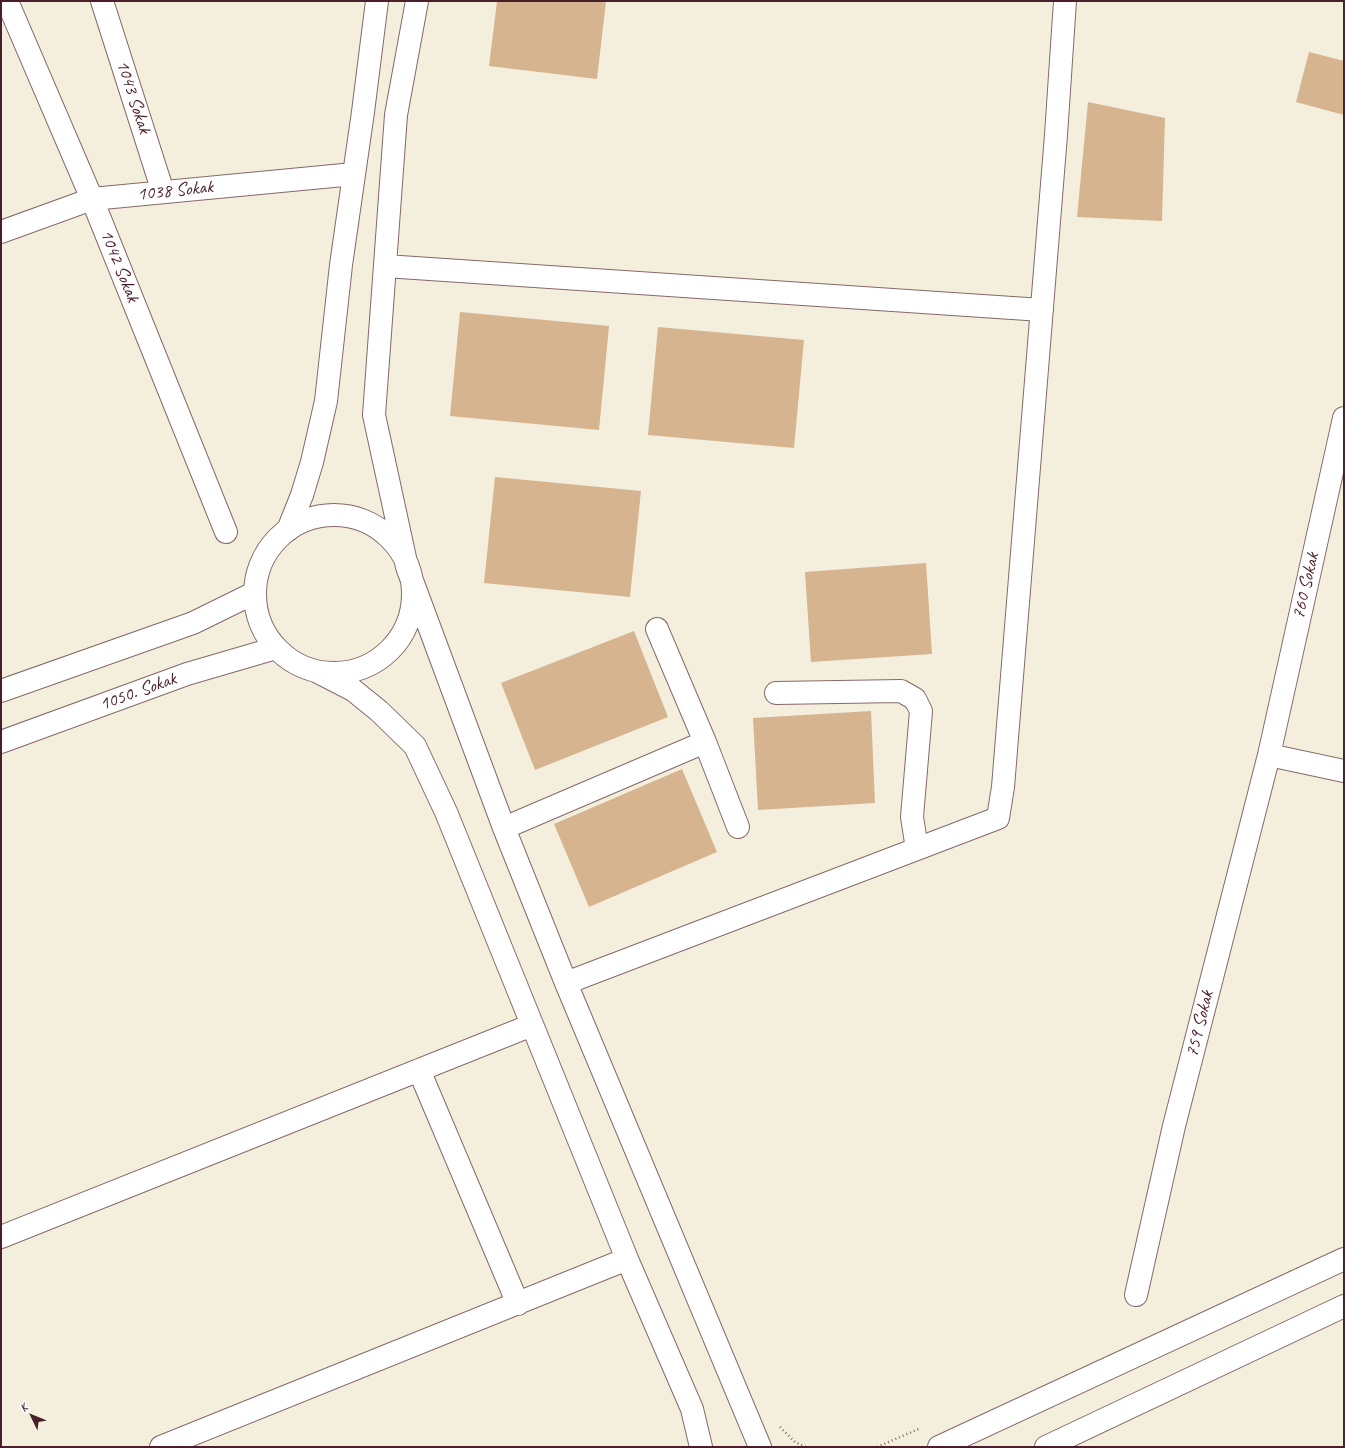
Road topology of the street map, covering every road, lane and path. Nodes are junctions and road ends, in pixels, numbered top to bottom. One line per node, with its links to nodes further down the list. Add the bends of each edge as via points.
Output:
1 (7, 1): 8 (street, 1042 Sokak)
2 (102, 1): 7 (street, 1043 Sokak)
3 (376, 1): 6 (street)
4 (417, 1): 10 (street, via 396,115)
5 (1065, 1): 11 (street)
6 (354, 174): 7 (street, 1038 Sokak); 13 (street, via 326,401 312,462)
7 (163, 192): 8 (street, 1038 Sokak)
8 (92, 199): 9 (street, 1038 Sokak); 14 (street, 1042 Sokak)
9 (1, 232)
10 (385, 266): 11 (street); 15 (street, via 374,415)
11 (1042, 310): 28 (street, via 1004,779 998,818)
12 (1344, 418): 24 (street, 760 Sokak)
13 (288, 530): 15 (street, via 318,516 343,515 367,522 388,536 403,555); 16 (street, via 274,542 260,566)
14 (226, 532)
15 (407, 567): 19 (street, via 412,579 412,604 405,628 391,648 371,664 345,672); 27 (street)
16 (254, 593): 18 (street, via 259,620); 20 (street, via 193,623)
17 (657, 629): 23 (street)
18 (276, 648): 19 (street, via 292,662); 22 (street, 1050. Sokak, via 187,674)
19 (318, 672): 30 (street, via 353,690 379,710 415,746 446,812)
20 (1, 691)
21 (776, 693): 28 (street, via 901,691 915,699 921,711 912,817)
22 (1, 742)
23 (705, 742): 26 (street); 27 (street)
24 (1269, 755): 25 (street); 35 (street, 759 Sokak, via 1174,1126)
25 (1344, 771)
26 (738, 827)
27 (504, 828): 29 (street)
28 (917, 849): 29 (street)
29 (566, 984): 40 (street)
30 (532, 1025): 31 (street); 33 (street)
31 (419, 1070): 32 (street); 36 (street)
32 (1, 1236)
33 (627, 1259): 36 (street); 39 (street, via 692,1410)
34 (1344, 1259): 41 (street)
35 (1136, 1295)
36 (518, 1304): 38 (street)
37 (1344, 1306): 42 (street)
38 (161, 1447)
39 (702, 1447)
40 (760, 1447)
41 (939, 1447)
42 (1046, 1447)

